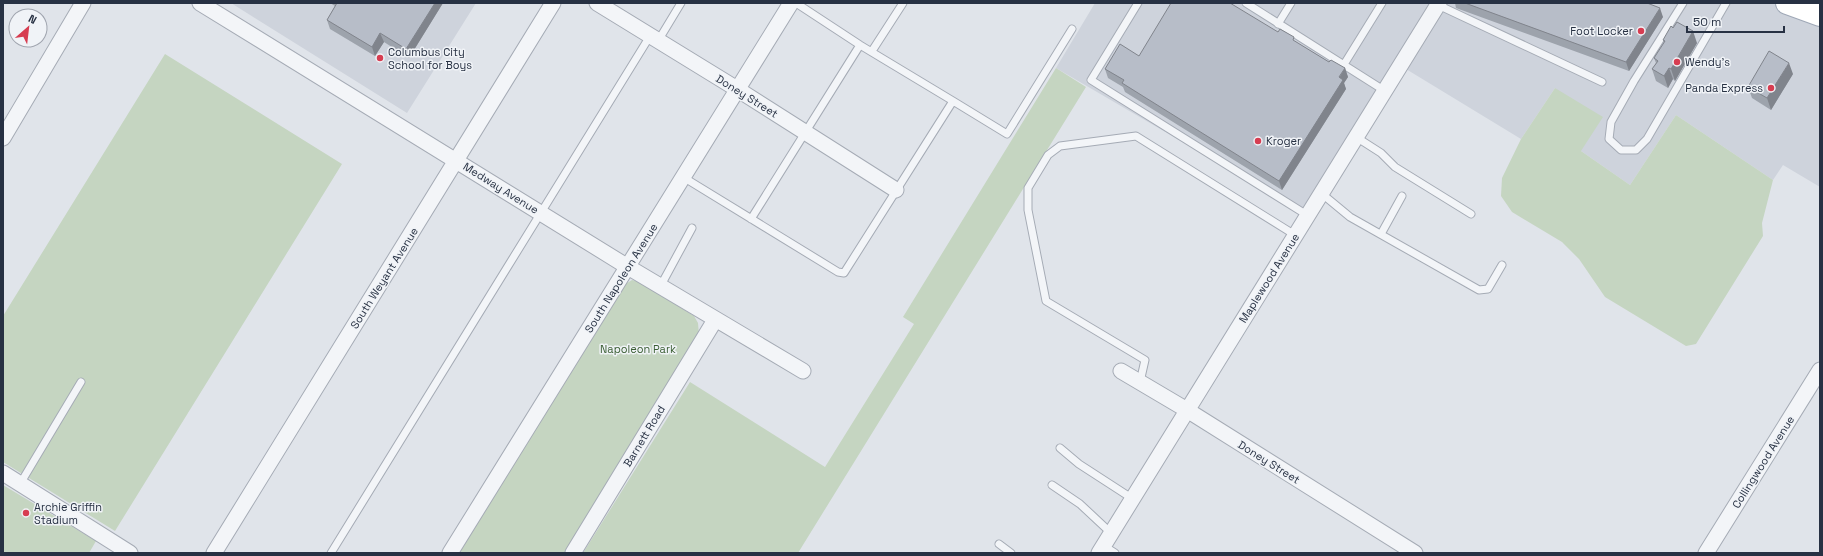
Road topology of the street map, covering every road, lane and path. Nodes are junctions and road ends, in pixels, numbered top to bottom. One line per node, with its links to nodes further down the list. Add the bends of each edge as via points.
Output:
1 (84, 3): 30 (street)
2 (200, 3): 31 (street, Medway Avenue)
3 (553, 3): 31 (street, South Weyant Avenue)
4 (597, 3): 20 (street, Doney Street)
5 (681, 3): 20 (lane)
6 (791, 3): 25 (street, South Napoleon Avenue)
7 (796, 3): 21 (lane)
8 (903, 3): 22 (lane)
9 (1138, 3): 38 (lane, via 1091,80)
10 (1246, 3): 18 (lane)
11 (1292, 3): 18 (lane)
12 (1382, 3): 23 (lane)
13 (1683, 3): 14 (lane, via 1611,122 1609,139 1621,150 1636,150 1647,138)
14 (1726, 3)
15 (1787, 3): 17 (main road)
16 (1438, 4): 24 (lane); 26 (street, Maplewood Avenue)
17 (1820, 15)
18 (1278, 24): 23 (lane)
19 (1072, 29): 27 (lane, via 1007,134)
20 (654, 38): 25 (street, Doney Street); 36 (lane)
21 (860, 44): 22 (lane); 28 (lane)
22 (872, 51): 27 (lane)
23 (1343, 66): 26 (lane)
24 (1602, 82)
25 (738, 89): 28 (street, Doney Street); 32 (street, South Napoleon Avenue)
26 (1385, 91): 29 (street, Maplewood Avenue)
27 (953, 101): 33 (lane)
28 (805, 133): 33 (street, Doney Street); 39 (lane)
29 (1356, 137): 34 (street, Maplewood Avenue); 37 (lane, via 1395,167)
30 (3, 138)
31 (457, 160): 36 (street, Medway Avenue); 61 (street, South Weyant Avenue)
32 (683, 177): 39 (lane); 44 (street, South Napoleon Avenue)
33 (896, 190): 39 (lane, via 844,274)
34 (1320, 193): 38 (street, Maplewood Avenue); 42 (lane, via 1350,217)
35 (1402, 196): 42 (lane)
36 (542, 213): 44 (street, Medway Avenue); 62 (lane)
37 (1471, 214)
38 (1307, 215): 41 (street, Maplewood Avenue)
39 (751, 219)
40 (692, 228): 45 (lane)
41 (1295, 234): 51 (lane, via 1136,136 1060,146 1048,155 1028,188 1028,210 1046,301 1145,360); 52 (street, Maplewood Avenue)
42 (1381, 234): 43 (lane, via 1479,290 1488,289)
43 (1502, 265)
44 (628, 267): 45 (street, Medway Avenue); 63 (street, South Napoleon Avenue)
45 (660, 287): 46 (street, Medway Avenue)
46 (715, 320): 48 (street, Medway Avenue); 64 (street, Barnett Road)
47 (1820, 370): 67 (street, Collingwood Avenue)
48 (803, 371)
49 (1121, 371): 51 (street, Doney Street)
50 (81, 382): 55 (lane)
51 (1140, 382): 52 (street, Doney Street)
52 (1187, 410): 57 (street, Maplewood Avenue); 66 (street, Doney Street)
53 (1060, 448): 57 (lane, via 1079,464)
54 (3, 473): 55 (street)
55 (20, 484): 60 (street)
56 (1052, 485): 59 (lane, via 1080,504)
57 (1133, 499): 59 (street, Maplewood Avenue)
58 (999, 544): 65 (lane)
59 (1107, 546)
60 (130, 553)
61 (214, 553)
62 (331, 553)
63 (450, 553)
64 (573, 553)
65 (1011, 553)
66 (1415, 553)
67 (1706, 553)

